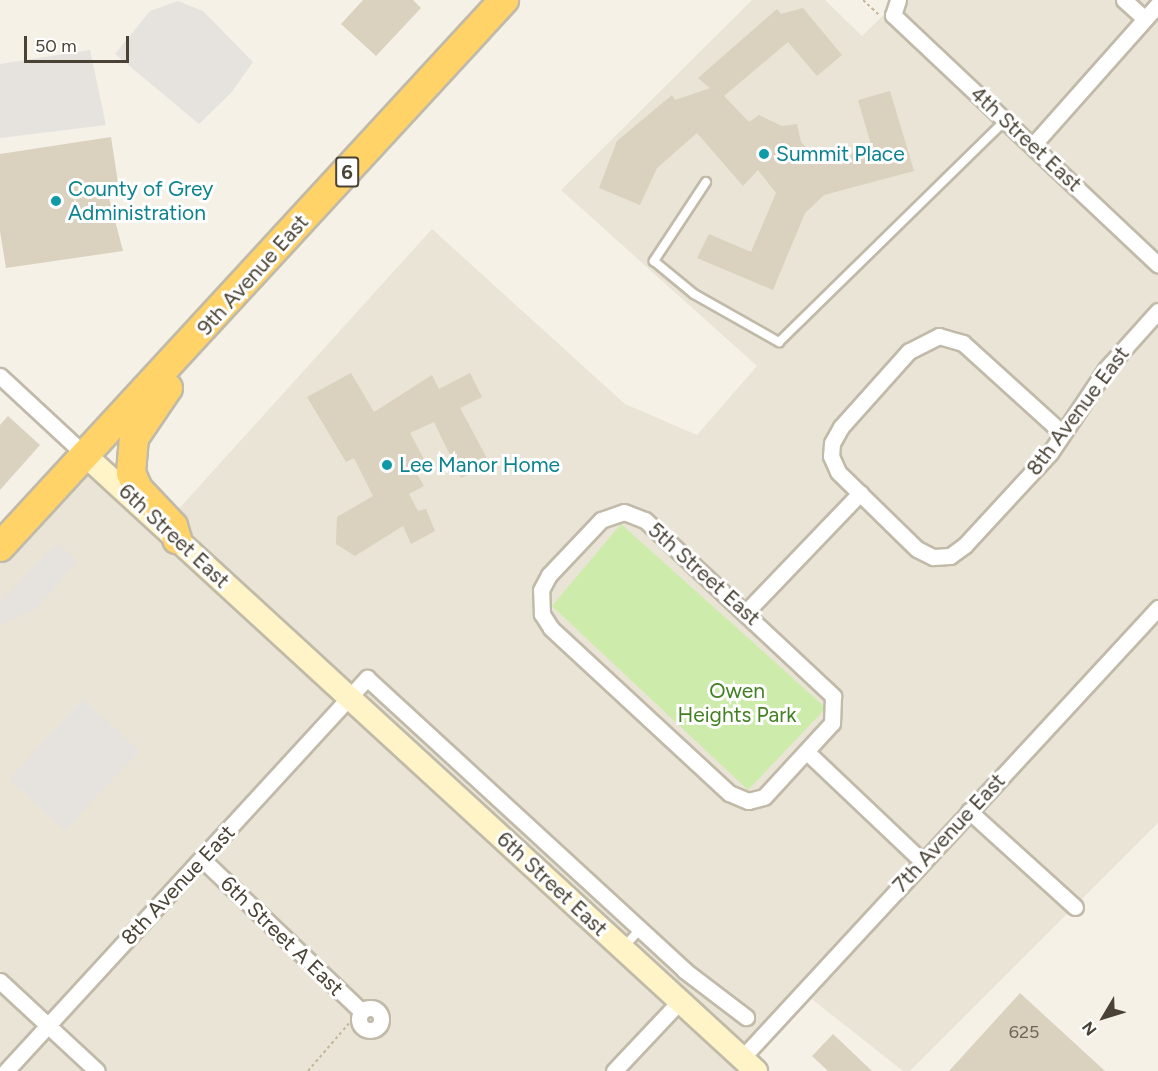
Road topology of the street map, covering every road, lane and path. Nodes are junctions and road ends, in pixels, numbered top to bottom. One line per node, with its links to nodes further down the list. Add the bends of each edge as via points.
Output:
1 (504, 0): 12 (highway, 9th Avenue East / 6)
2 (863, 0): 5 (path, via 876,14)
3 (1124, 0): 6 (street)
4 (1158, 4): 6 (street)
5 (895, 7): 7 (street, 4th Street East)
6 (1145, 19): 8 (street)
7 (1006, 120): 8 (street, 4th Street East); 9 (lane, via 779,342 694,294 654,261)
8 (1033, 145): 10 (street, 4th Street East)
9 (706, 182)
10 (1158, 265)
11 (1158, 311): 14 (street, 8th Avenue East)
12 (190, 343): 15 (highway, 9th Avenue East / 6); 17 (highway, via 165,393 134,438 130,458 138,489 173,526)
13 (0, 376): 15 (street, 6th Street East)
14 (1060, 431): 16 (street, 8th Avenue East, via 1050,453 965,545 950,556 922,552); 16 (street, via 963,343 948,336 926,339 894,368 832,443 834,467)
15 (85, 455): 17 (main road, 6th Street East); 18 (highway, 9th Avenue East / 6)
16 (860, 493): 20 (street)
17 (177, 539): 21 (main road, 6th Street East)
18 (0, 548)
19 (1158, 608): 23 (street, 7th Avenue East)
20 (746, 612): 22 (street, 5th Street East, via 835,700 832,723); 22 (street, 5th Street East, via 645,520 624,512 606,516 581,538 549,575 540,598 551,628 733,796 748,801 764,797)
21 (349, 697): 24 (main road, 6th Street East); 25 (street, 8th Avenue East)
22 (808, 753): 26 (street)
23 (969, 811): 26 (street, 7th Avenue East); 27 (street)
24 (523, 838): 28 (street, 6th Street East); 29 (main road, 6th Street East)
25 (202, 859): 32 (street, 6th Street A East); 34 (street, 8th Avenue East)
26 (922, 862): 35 (street, 7th Avenue East)
27 (1075, 907)
28 (640, 929): 29 (lane); 33 (street, 6th Street East, via 705,988)
29 (622, 948): 31 (main road, 6th Street East)
30 (0, 981): 34 (street)
31 (680, 1001): 35 (main road, 6th Street East); 39 (street)
32 (358, 1014): 38 (path)
33 (746, 1017)
34 (48, 1026): 36 (street, 8th Avenue East); 37 (street)
35 (749, 1064)
36 (6, 1071)
37 (97, 1071)
38 (308, 1071)
39 (615, 1071)

